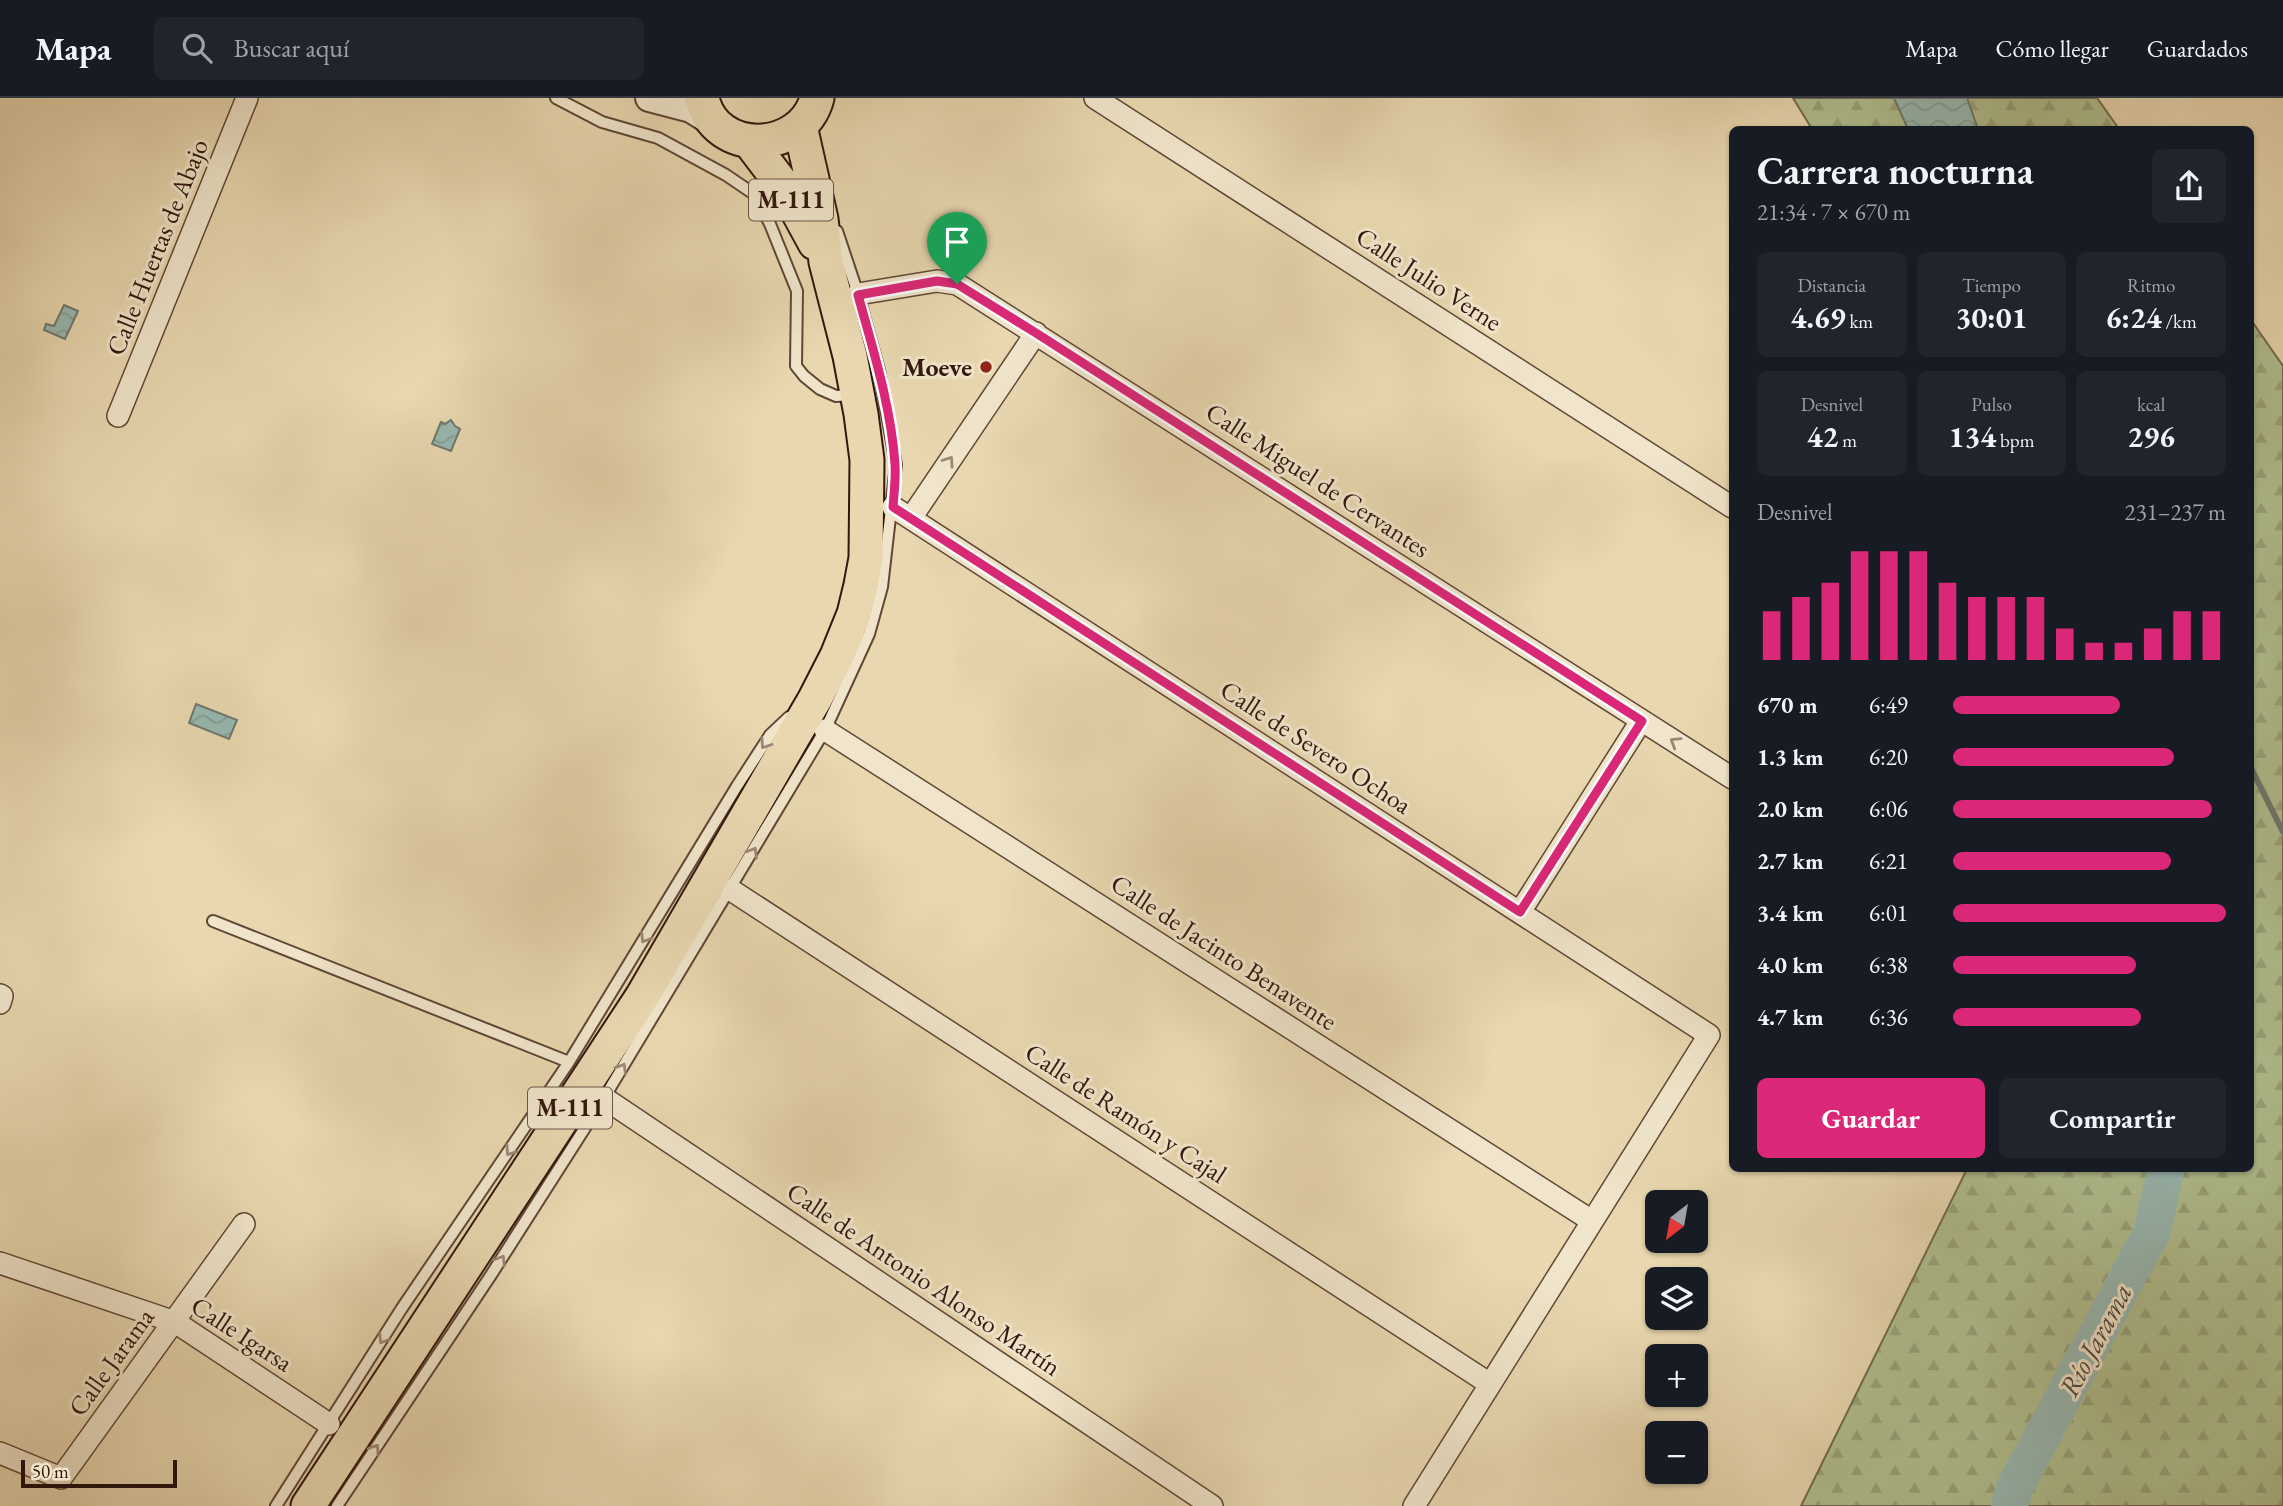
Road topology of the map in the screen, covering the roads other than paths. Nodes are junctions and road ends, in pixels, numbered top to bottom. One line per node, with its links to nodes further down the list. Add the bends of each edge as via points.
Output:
1 (247, 98): 14 (street, Calle Huertas de Abajo)
2 (556, 98): 13 (lane, via 602,122 658,138 754,194 797,291 796,366 836,396)
3 (649, 98): 5 (street)
4 (1095, 98): 15 (street, Calle Julio Verne)
5 (709, 111): 7 (main road, M-111, via 732,136)
6 (812, 121): 7 (main road, M-111, via 772,141); 8 (lane); 10 (main road, M-111)
7 (750, 142): 10 (main road, M-111, via 785,188)
8 (830, 205)
9 (833, 217): 11 (lane)
10 (826, 262): 13 (main road, M-111)
11 (858, 295): 12 (street, Calle Miguel de Cervantes, via 937,281 957,284); 16 (lane, via 878,370)
12 (1036, 333): 16 (street, one-way to 12); 18 (street, Calle Miguel de Cervantes)
13 (858, 394): 17 (main road, M-111, via 867,460 866,558 854,614)
14 (118, 416)
15 (1729, 505)
16 (902, 512): 19 (lane, via 869,634); 22 (street, Calle de Severo Ochoa)
17 (815, 699): 26 (lane, one-way to 26, via 770,735); 36 (main road, M-111, via 642,998)
18 (1642, 721): 20 (street, Calle Miguel de Cervantes, one-way to 18); 22 (street)
19 (825, 730): 21 (lane, one-way to 19); 28 (street, Calle de Jacinto Benavente)
20 (1729, 776)
21 (731, 890): 27 (lane, one-way to 21); 32 (street, Calle de Ramón y Cajal)
22 (1520, 912): 28 (street, Calle de Severo Ochoa, via 1709,1035)
23 (213, 921): 26 (lane)
24 (0, 995): 25 (street)
25 (0, 1003)
26 (569, 1062): 33 (lane, one-way to 33)
27 (604, 1098): 37 (lane, one-way to 27); 38 (street, Calle de Antonio Alonso Martín)
28 (1592, 1221): 32 (street)
29 (244, 1224): 31 (street, Calle Jarama)
30 (0, 1263): 31 (street, Calle Igarsa)
31 (175, 1322): 33 (street, Calle Igarsa); 34 (street, Calle Jarama, via 61,1478)
32 (1490, 1384): 39 (street)
33 (329, 1424): 35 (lane)
34 (0, 1453)
35 (276, 1506)
36 (308, 1506)
37 (337, 1506)
38 (1212, 1506)
39 (1414, 1506)

